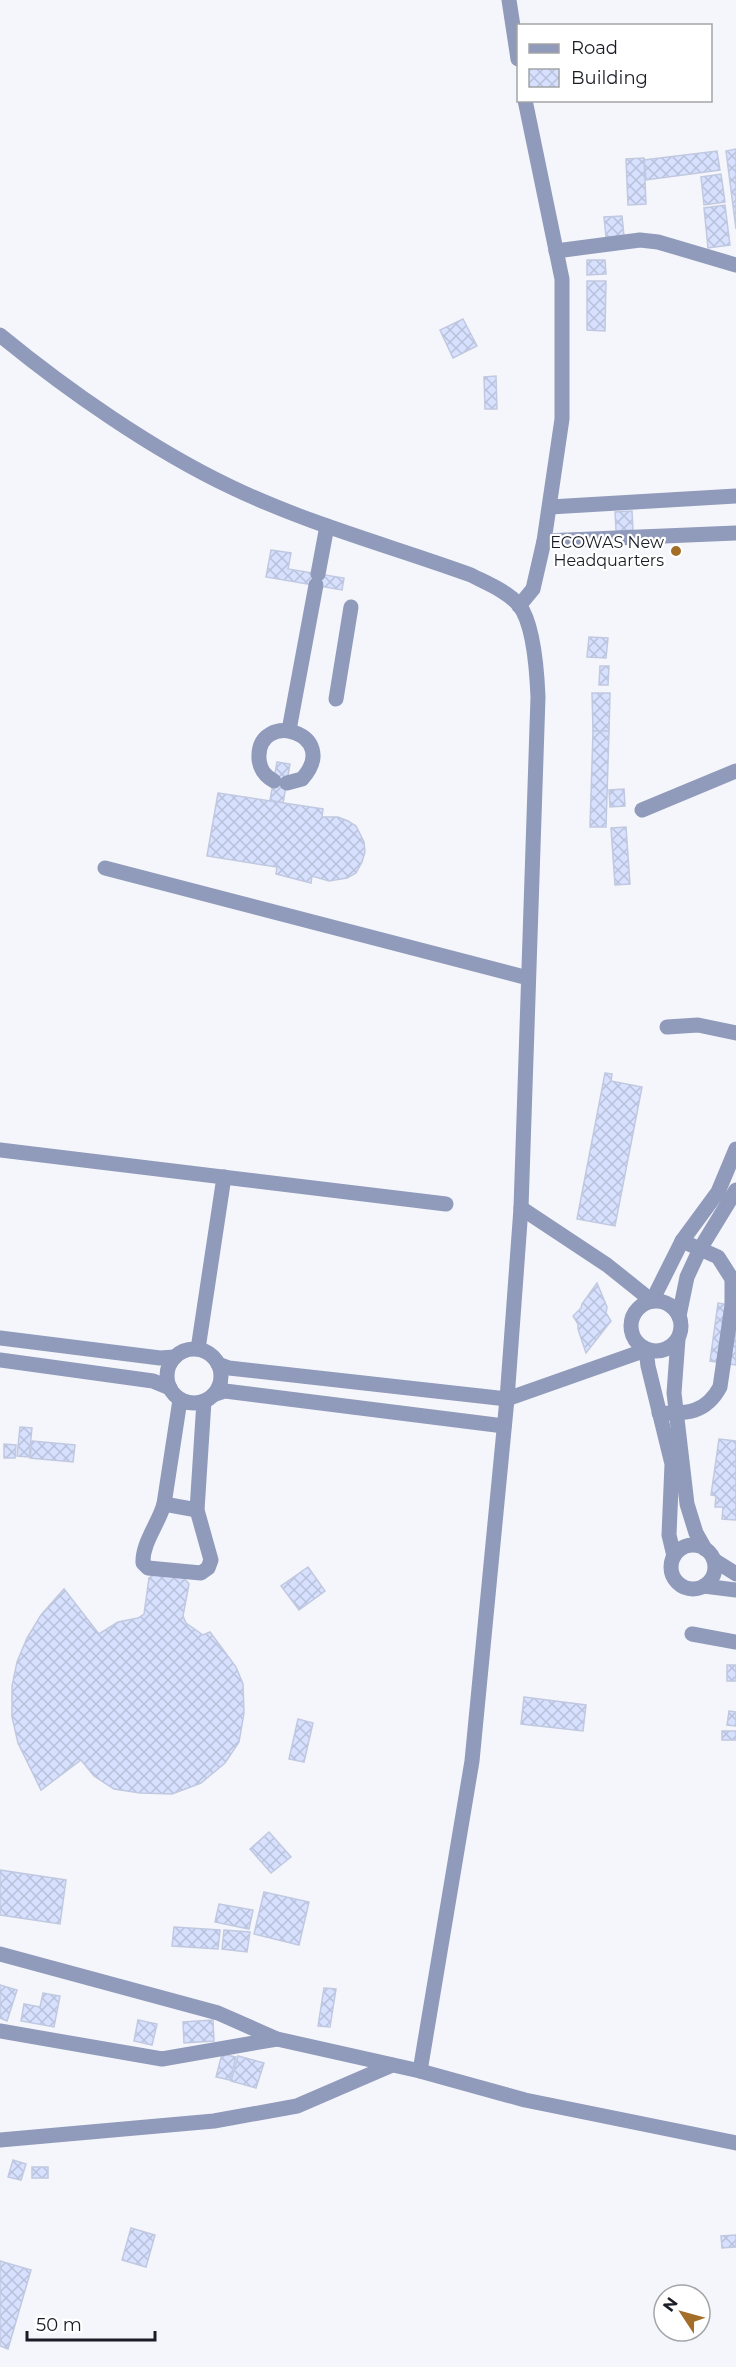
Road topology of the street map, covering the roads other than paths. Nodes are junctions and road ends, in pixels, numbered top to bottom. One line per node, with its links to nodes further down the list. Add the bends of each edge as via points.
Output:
1 (509, 0): 2 (street)
2 (517, 47)
3 (525, 102): 4 (street)
4 (556, 251): 5 (street, via 640,240); 8 (street, via 562,279 562,419)
5 (736, 265)
6 (0, 335): 9 (street, via 89,400 211,477)
7 (736, 496): 8 (street)
8 (550, 507): 11 (street)
9 (327, 526): 12 (street, via 471,575); 15 (street)
10 (736, 533): 11 (street)
11 (544, 541): 12 (street, via 533,589)
12 (519, 606): 19 (street, via 535,654 538,697)
13 (351, 608): 14 (street)
14 (336, 699)
15 (289, 730): 15 (street, via 305,738 313,754 302,779 280,782 263,772 259,764 261,747 272,734)
16 (736, 771): 17 (street)
17 (642, 810)
18 (105, 868): 19 (street)
19 (528, 978): 27 (street)
20 (667, 1027): 21 (street, via 698,1025)
21 (736, 1033)
22 (736, 1149): 28 (street, via 718,1192)
23 (0, 1150): 24 (street)
24 (224, 1178): 26 (street); 34 (street)
25 (736, 1190): 29 (street)
26 (446, 1204)
27 (521, 1208): 30 (street, via 607,1265); 41 (street)
28 (682, 1241): 29 (street); 30 (street)
29 (700, 1249): 31 (street, via 687,1277); 43 (street, via 718,1257 732,1279 724,1363 714,1397 705,1406)
30 (652, 1301): 31 (street, via 668,1304); 35 (street, via 638,1309 631,1323 634,1339)
31 (679, 1316): 33 (street)
32 (0, 1338): 36 (street)
33 (678, 1339): 35 (street, via 661,1351); 43 (street, via 674,1381)
34 (198, 1349): 36 (street); 38 (street)
35 (646, 1350): 41 (street); 42 (street)
36 (175, 1357): 39 (street, via 167,1372)
37 (0, 1360): 39 (street, via 153,1381)
38 (218, 1364): 40 (street, via 221,1380); 41 (street)
39 (175, 1394): 40 (street, via 189,1403); 45 (street)
40 (209, 1398): 44 (street, via 225,1391); 46 (street)
41 (507, 1399): 44 (street)
42 (659, 1413): 43 (street); 48 (street, via 672,1464 669,1534)
43 (677, 1413): 47 (street, via 687,1504 696,1533)
44 (504, 1426): 58 (street, via 472,1761)
45 (164, 1504): 46 (street); 46 (street, via 142,1555 142,1563 148,1568 201,1572 208,1568 211,1560)
46 (197, 1510)
47 (710, 1554): 48 (street, via 692,1545); 49 (street); 50 (street, via 714,1575)
48 (674, 1556): 50 (street, via 671,1570 678,1583 690,1589)
49 (736, 1574)
50 (704, 1586): 51 (street)
51 (736, 1590)
52 (692, 1634): 53 (street)
53 (736, 1642)
54 (0, 1954): 56 (street, via 218,2013)
55 (0, 2031): 56 (street, via 162,2059)
56 (277, 2039): 57 (street)
57 (393, 2065): 58 (street); 59 (street, via 297,2106 214,2121)
58 (420, 2071): 60 (street, via 525,2100)
59 (0, 2140)
60 (736, 2143)

